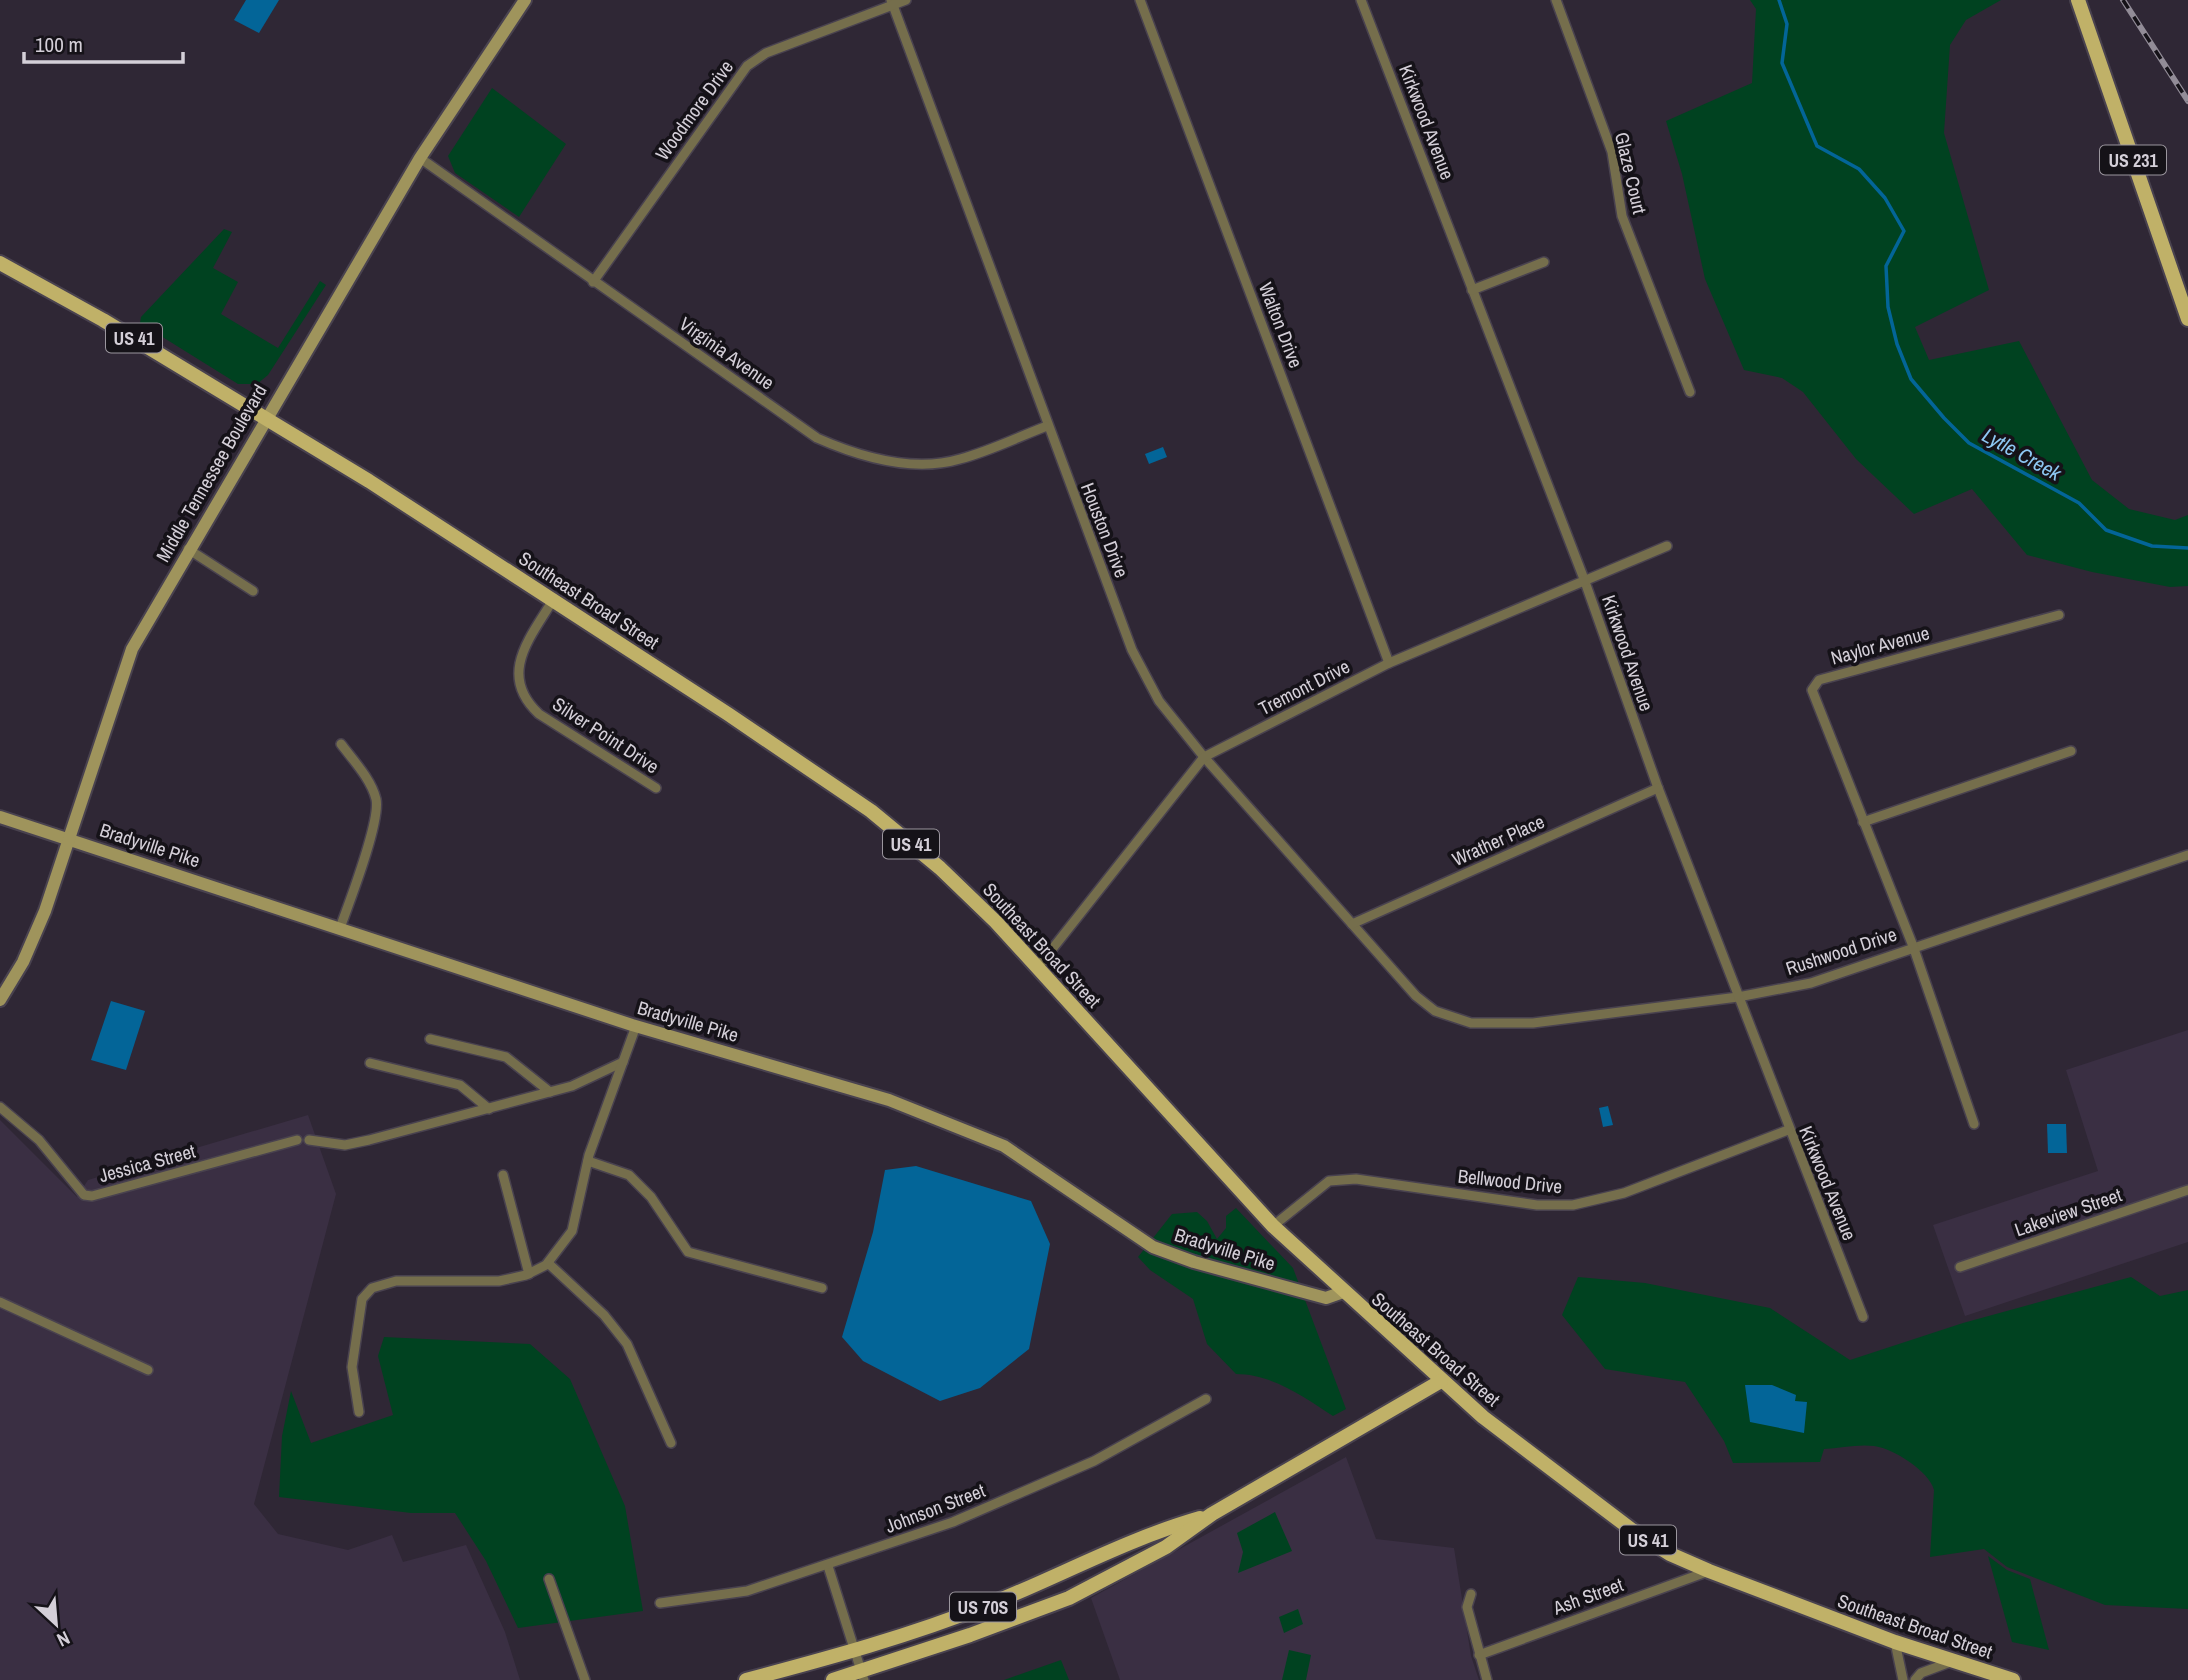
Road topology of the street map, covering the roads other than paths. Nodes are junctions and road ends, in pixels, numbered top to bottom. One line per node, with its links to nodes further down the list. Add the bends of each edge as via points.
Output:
1 (525, 0): 8 (main road, Middle Tennessee Boulevard)
2 (906, 0): 7 (street, Woodmore Drive)
3 (1140, 0): 23 (street, Walton Drive)
4 (1361, 0): 12 (street, Kirkwood Avenue)
5 (1556, 0): 14 (street, Glaze Court, via 1612,152 1622,216)
6 (2079, 1): 13 (main road, US 231)
7 (892, 3): 11 (street, Woodmore Drive, via 766,53 747,66); 16 (street, Houston Drive)
8 (420, 158): 11 (street, Virginia Avenue); 15 (main road, Middle Tennessee Boulevard)
9 (1544, 262): 12 (street)
10 (0, 263): 15 (main road, Southeast Broad Street / US 41)
11 (593, 282): 16 (street, Virginia Avenue, via 817,438 858,456 919,464 958,460)
12 (1472, 290): 19 (street, Kirkwood Avenue)
13 (2188, 318)
14 (1690, 392)
15 (265, 417): 18 (main road, Middle Tennessee Boulevard); 21 (main road, Southeast Broad Street / US 41)
16 (1047, 426): 26 (street, Houston Drive, via 1132,649 1158,701)
17 (1667, 546): 19 (street, Tremont Drive)
18 (188, 549): 20 (street); 31 (main road, Middle Tennessee Boulevard, via 132,649)
19 (1584, 579): 23 (street, Tremont Drive); 28 (street, Kirkwood Avenue)
20 (253, 591)
21 (553, 600): 27 (street, Silver Point Drive, via 522,650 520,686 527,702); 36 (main road, Southeast Broad Street / US 41, via 874,814 940,868)
22 (2059, 615): 30 (street, Naylor Avenue, via 1819,680 1812,690)
23 (1390, 663): 26 (street, Tremont Drive)
24 (341, 744): 34 (street, via 376,801)
25 (2071, 751): 30 (street)
26 (1204, 757): 33 (street, Houston Drive); 36 (street, Tremont Drive)
27 (656, 788)
28 (1657, 788): 33 (street, Wrather Place); 38 (street, Kirkwood Avenue)
29 (0, 817): 31 (main road, Bradyville Pike)
30 (1863, 822): 35 (street, Naylor Avenue)
31 (68, 839): 34 (main road, Bradyville Pike); 39 (main road, Middle Tennessee Boulevard, via 45,911)
32 (2188, 855): 35 (street, Rushwood Drive)
33 (1352, 924): 37 (street, Houston Drive)
34 (340, 928): 40 (main road, Bradyville Pike)
35 (1913, 946): 38 (street, Rushwood Drive, via 1811,984); 47 (street, Naylor Avenue)
36 (1038, 967): 54 (main road, Southeast Broad Street / US 41)
37 (1416, 996): 38 (street, Rushwood Drive, via 1435,1011 1471,1023 1501,1026)
38 (1738, 997): 48 (street, Kirkwood Avenue)
39 (0, 1000)
40 (636, 1026): 42 (street); 59 (main road, Bradyville Pike, via 889,1100 966,1128 1012,1151 1153,1247 1326,1298)
41 (430, 1039): 44 (street, via 506,1057)
42 (623, 1062): 44 (street); 51 (street)
43 (370, 1063): 46 (street, via 460,1085)
44 (550, 1092): 46 (street)
45 (0, 1107): 49 (street, Jessica Street, via 39,1140 84,1195 92,1196)
46 (489, 1109): 50 (street, via 345,1145)
47 (1974, 1124)
48 (1788, 1130): 54 (street, Bellwood Drive, via 1598,1201 1537,1205 1356,1179 1329,1181); 61 (street, Kirkwood Avenue)
49 (297, 1140)
50 (309, 1140)
51 (588, 1161): 55 (street, via 572,1231); 58 (street, via 629,1175 651,1196 688,1252)
52 (503, 1175): 57 (street)
53 (2188, 1191): 56 (street, Lakeview Street)
54 (1273, 1226): 59 (main road, Southeast Broad Street / US 41)
55 (548, 1263): 57 (street); 66 (street, via 604,1315 627,1344)
56 (1960, 1267)
57 (529, 1274): 65 (street, via 499,1281 396,1281 373,1288 362,1299 352,1367)
58 (822, 1288)
59 (1343, 1292): 63 (main road, Southeast Broad Street / US 41)
60 (0, 1302): 62 (street)
61 (1863, 1317)
62 (148, 1370)
63 (1441, 1381): 67 (main road, US 70S); 69 (main road, Southeast Broad Street / US 41, via 1632,1530)
64 (1206, 1399): 68 (street, Johnson Street, via 1094,1461 953,1522)
65 (359, 1412)
66 (671, 1443)
67 (1212, 1514): 74 (main road, US 70S, via 1157,1530 992,1603); 77 (main road, US 70S, via 1166,1547 1069,1598)
68 (828, 1566): 72 (street, Johnson Street, via 747,1591); 74 (street)
69 (1709, 1571): 73 (main road, Southeast Broad Street / US 41); 75 (street, Ash Street)
70 (549, 1579): 78 (street)
71 (1471, 1594): 75 (street, via 1466,1607)
72 (660, 1603)
73 (1895, 1642): 76 (main road, Southeast Broad Street / US 41); 82 (street)
74 (855, 1652): 77 (street); 79 (main road, US 70S)
75 (1479, 1654): 81 (street)
76 (1954, 1661): 83 (street); 84 (main road, Southeast Broad Street / US 41)
77 (862, 1676): 80 (main road, US 70S)
78 (585, 1680)
79 (746, 1680)
80 (833, 1680)
81 (1487, 1680)
82 (1903, 1680)
83 (1915, 1680)
84 (2013, 1680)

